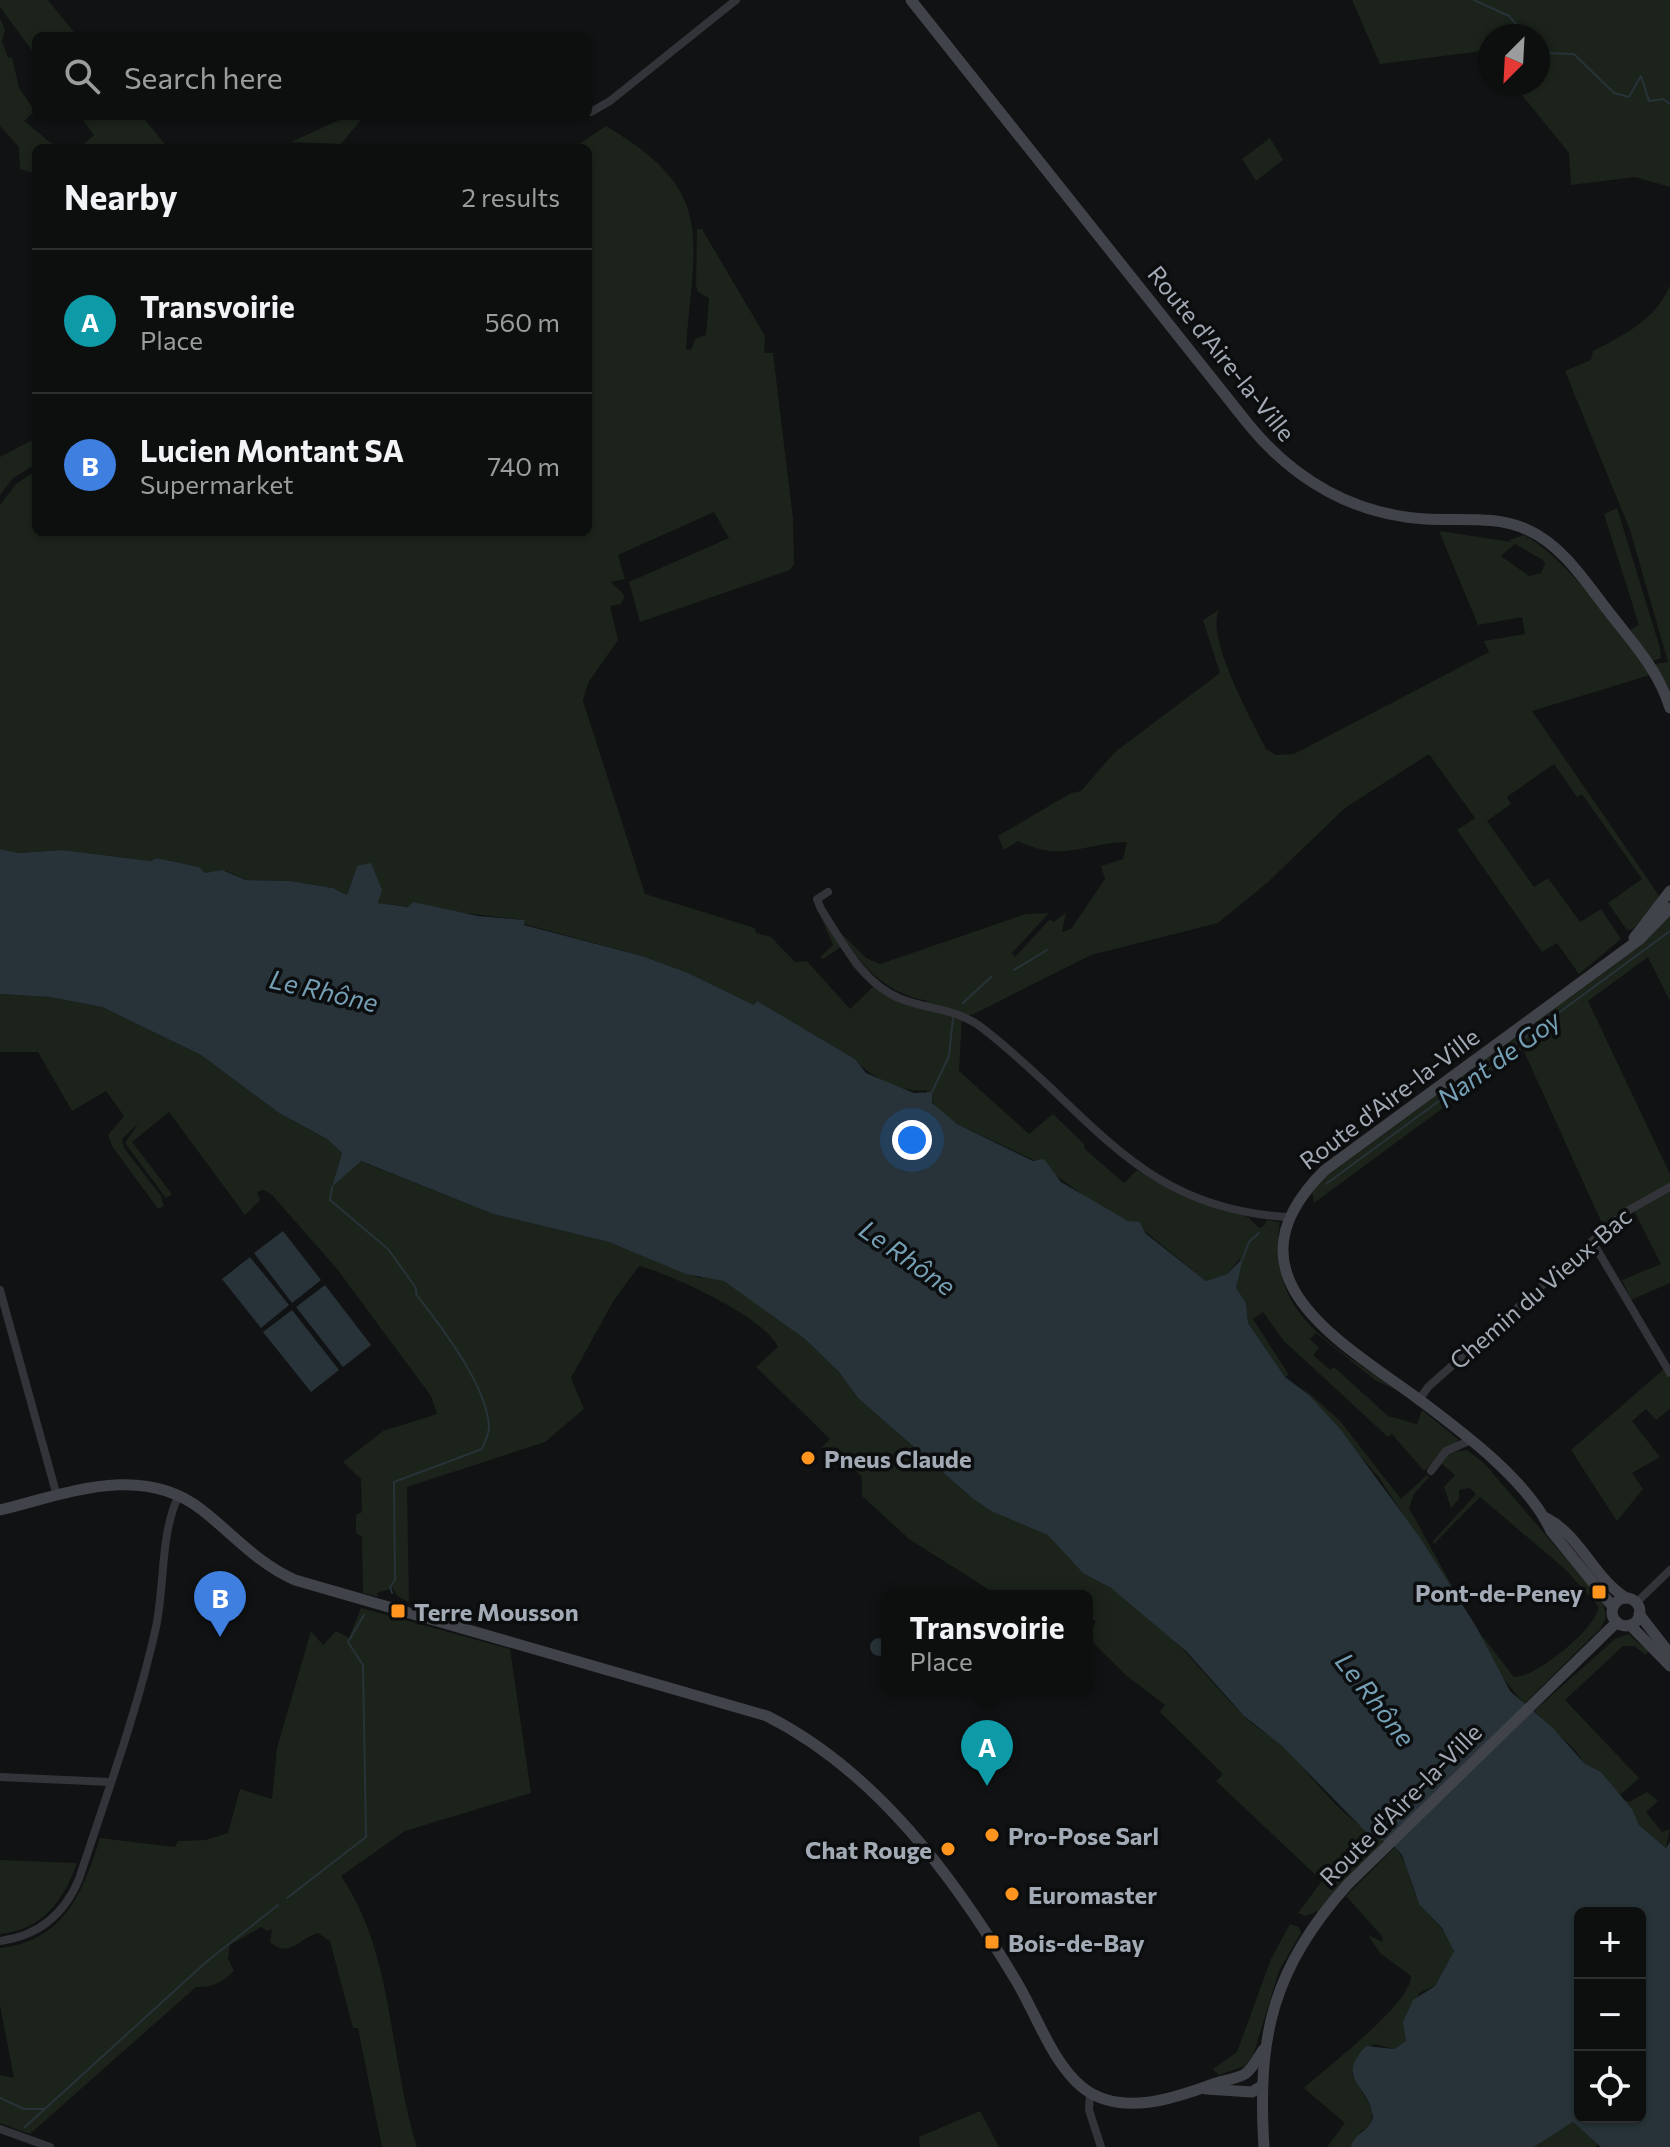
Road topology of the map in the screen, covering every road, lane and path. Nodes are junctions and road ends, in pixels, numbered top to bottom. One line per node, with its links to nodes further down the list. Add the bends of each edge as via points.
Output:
1 (736, 0): 3 (street)
2 (911, 0): 4 (main road, Route d'Aire-la-Ville, via 1282,461 1332,495 1366,509 1424,519 1503,522 1538,535 1568,562 1644,656)
3 (592, 111)
4 (1670, 708)
5 (1670, 891): 8 (main road, Route d'Aire-la-Ville)
6 (828, 892): 10 (street, via 817,899 821,909 863,970 886,991 967,1018 1157,1181 1237,1211)
7 (1670, 908): 8 (main road, Route d'Aire-la-Ville)
8 (1629, 945): 10 (main road, Route d'Aire-la-Ville, via 1325,1170)
9 (1670, 1187): 11 (street, Chemin du Vieux-Bac, via 1632,1207)
10 (1290, 1217): 14 (main road, Route d'Aire-la-Ville, via 1285,1265 1307,1313)
11 (1592, 1241): 13 (street); 14 (street, Chemin du Vieux-Bac)
12 (0, 1290): 18 (street)
13 (1670, 1373)
14 (1419, 1400): 15 (main road, Route d'Aire-la-Ville)
15 (1471, 1440): 16 (street, via 1446,1451); 20 (main road, Route d'Aire-la-Ville)
16 (1431, 1471)
17 (179, 1495): 18 (main road, via 125,1483); 29 (street, via 171,1516 155,1628); 35 (main road, via 255,1557 295,1580 737,1705 808,1739 880,1800 947,1879 1009,1970 1064,2067)
18 (57, 1496): 19 (main road)
19 (0, 1510)
20 (1545, 1518): 22 (main road, Route d'Aire-la-Ville, via 1558,1524 1612,1588); 23 (main road, Route d'Aire-la-Ville)
21 (1670, 1570): 22 (street)
22 (1634, 1605): 23 (main road); 25 (main road); 26 (main road, Route d'Aire-la-Ville)
23 (1613, 1607): 24 (main road)
24 (1617, 1622): 25 (main road); 31 (main road, Route d'Aire-la-Ville, via 1333,1901 1298,1950 1274,2006)
25 (1630, 1625): 27 (main road)
26 (1670, 1654)
27 (1670, 1666)
28 (0, 1777): 29 (street)
29 (110, 1782): 30 (street, via 66,1905 36,1931)
30 (0, 1941)
31 (1263, 2050): 32 (main road, Route d'Aire-la-Ville); 33 (main road, Route d'Aire-la-Ville)
32 (1245, 2074): 33 (main road); 33 (main road, via 1241,2084); 34 (main road)
33 (1254, 2087): 34 (main road); 39 (main road, Route d'Aire-la-Ville)
34 (1202, 2089): 35 (main road, via 1129,2104)
35 (1090, 2093): 38 (street, via 1089,2110)
36 (0, 2129): 37 (street)
37 (50, 2147)
38 (1101, 2147)
39 (1264, 2147)

